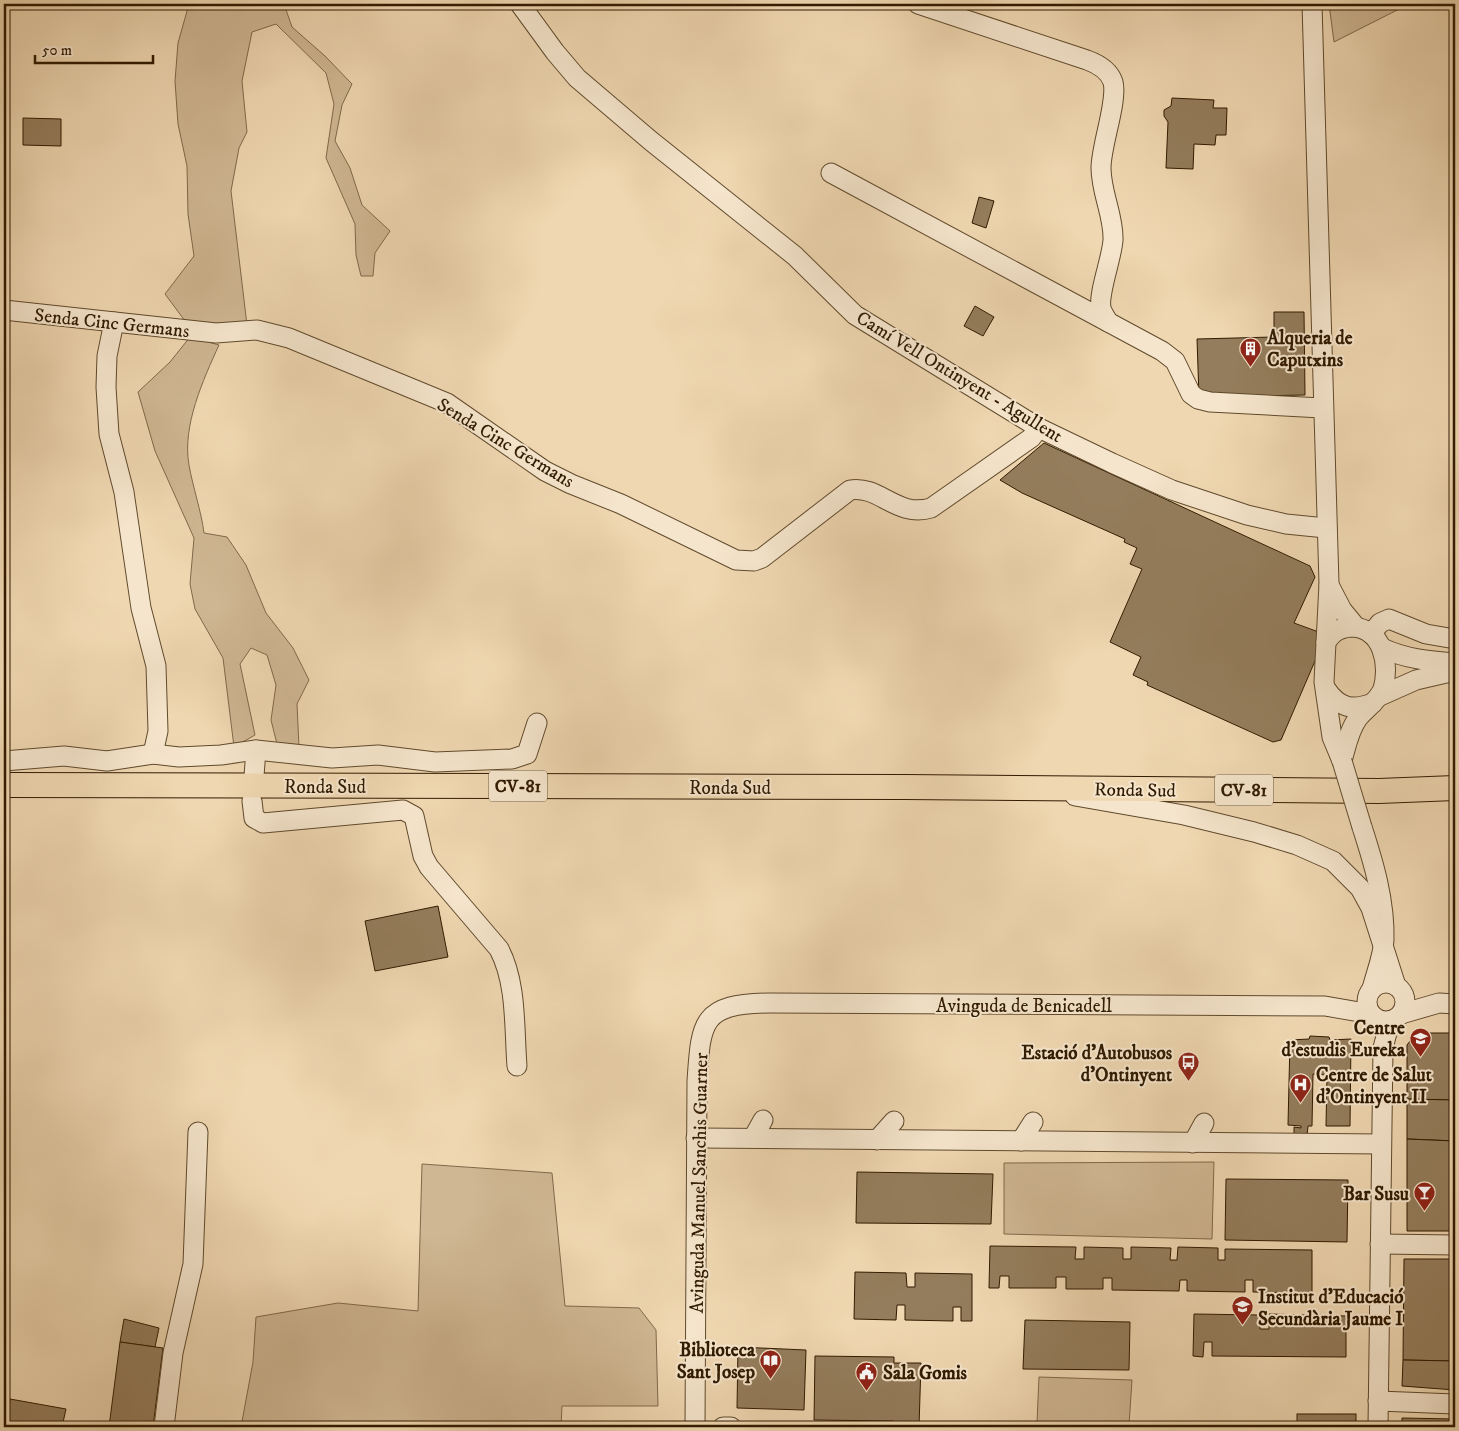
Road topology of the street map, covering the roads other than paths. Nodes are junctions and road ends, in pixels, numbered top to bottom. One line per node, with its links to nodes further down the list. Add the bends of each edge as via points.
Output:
1 (520, 4): 9 (street, Camí Vell Ontinyent - Agullent, via 577,78 795,256 855,315)
2 (918, 4): 7 (street, via 1087,60 1108,73 1114,94 1101,170 1113,240 1101,308)
3 (1310, 5): 8 (street)
4 (831, 173): 7 (street)
5 (4, 310): 6 (street, Senda Cinc Germans)
6 (114, 322): 9 (street, Senda Cinc Germans, via 216,332 257,330 289,338 447,403 554,476 621,504 724,555 746,561 762,558 850,490 864,490 909,510 930,508 1030,438); 21 (street, via 107,364 109,434 124,492 141,608 156,666 158,731)
7 (1108, 322): 8 (street, via 1171,357 1191,394 1198,399)
8 (1322, 408): 10 (street)
9 (1039, 428): 10 (street, Camí Vell Ontinyent - Agullent, via 1172,490 1247,515 1286,524)
10 (1326, 528): 11 (street)
11 (1329, 584): 12 (street, via 1342,610); 14 (street)
12 (1370, 636): 13 (street, via 1380,623 1389,619 1426,634); 14 (street, via 1337,630); 15 (street, via 1400,656); 18 (street, via 1385,673)
13 (1455, 639)
14 (1326, 642): 17 (street)
15 (1455, 663)
16 (1455, 671): 18 (street, via 1416,680)
17 (1326, 689): 18 (street, via 1335,702 1348,708); 23 (street, via 1332,737)
18 (1376, 699): 23 (street, via 1353,727)
19 (537, 723): 20 (street, via 526,754 512,759 435,762 378,755 332,758)
20 (256, 750): 21 (street, via 179,757); 24 (street)
21 (153, 754): 22 (street, via 107,761 64,756)
22 (4, 761)
23 (1342, 761): 29 (street, bridge, via 1378,880)
24 (254, 776)
25 (4, 785): 26 (main road, Ronda Sud / CV-81)
26 (1032, 788): 27 (main road, Ronda Sud / CV-81, via 1379,791); 29 (street, via 1184,815 1254,832 1318,853 1346,873 1360,888)
27 (1455, 788)
28 (252, 801): 36 (street, via 254,818 263,823 403,810 414,816 429,868 488,935 506,962)
29 (1384, 942): 30 (street); 31 (street)
30 (1398, 988): 31 (street, via 1384,983); 32 (street); 35 (street, via 1405,1001)
31 (1371, 991): 33 (street); 35 (street, via 1367,1004)
32 (1447, 1004): 35 (street)
33 (1325, 1006): 34 (street, Avinguda de Benicadell, via 768,1003); 35 (street)
34 (724, 1009): 42 (street, Avinguda Manuel Sanchis Guarner, via 707,1022 700,1041)
35 (1384, 1017): 47 (street)
36 (517, 1066)
37 (763, 1120): 43 (street)
38 (894, 1121): 44 (street)
39 (1033, 1122): 45 (street)
40 (1204, 1123): 46 (street)
41 (198, 1132): 52 (street, via 193,1264 173,1353)
42 (696, 1138): 43 (street); 53 (street, Avinguda Manuel Sanchis Guarner)
43 (753, 1138): 44 (street)
44 (877, 1140): 45 (street)
45 (1021, 1141): 46 (street)
46 (1193, 1143): 47 (street)
47 (1381, 1144): 48 (street)
48 (1380, 1244): 49 (street); 50 (street)
49 (1455, 1245)
50 (1378, 1401): 51 (street); 56 (street)
51 (1455, 1404)
52 (164, 1427)
53 (695, 1427)
54 (723, 1427): 55 (street)
55 (731, 1427)
56 (1378, 1427)

